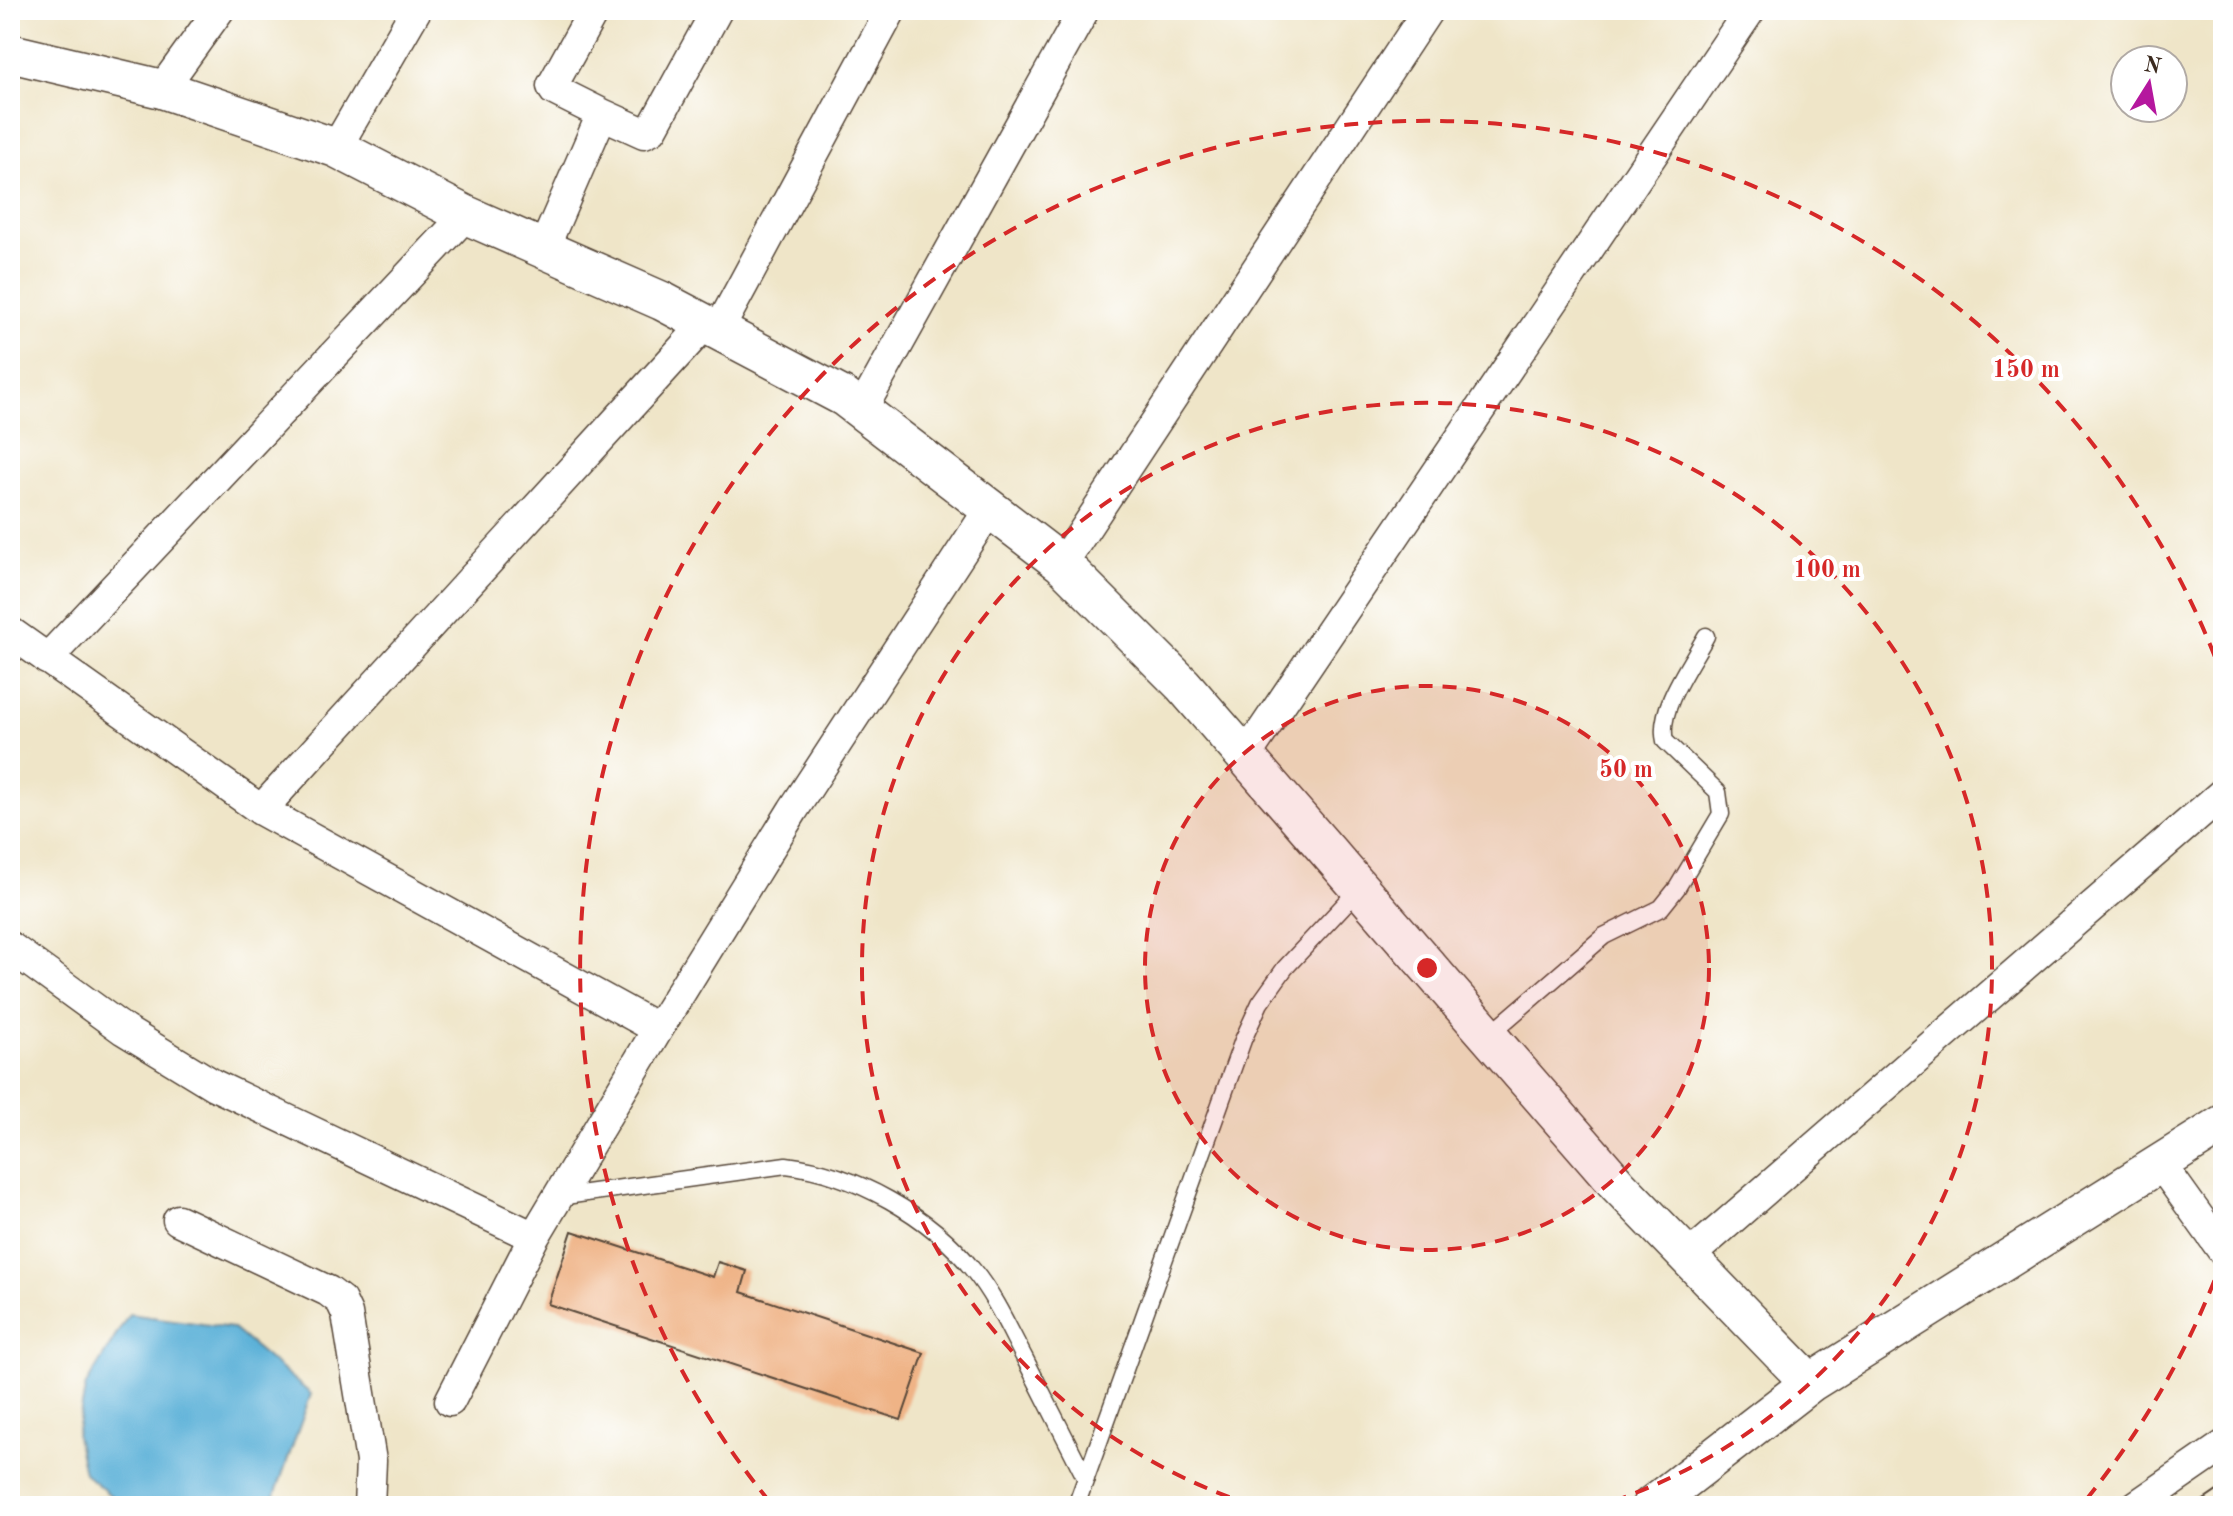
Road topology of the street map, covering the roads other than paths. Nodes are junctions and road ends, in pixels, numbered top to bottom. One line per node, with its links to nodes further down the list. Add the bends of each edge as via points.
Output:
1 (219, 10): 10 (street)
2 (416, 10): 12 (street)
3 (594, 10): 11 (street, via 552,86)
4 (717, 10): 11 (street, via 652,129 644,133)
5 (891, 10): 15 (street)
6 (1084, 10): 16 (street)
7 (1428, 10): 18 (street)
8 (1750, 10): 22 (street)
9 (10, 53): 10 (street)
10 (162, 89): 12 (street)
11 (602, 114): 14 (street)
12 (336, 148): 13 (street)
13 (466, 215): 14 (street); 21 (street)
14 (543, 250): 15 (street)
15 (711, 327): 16 (street); 24 (street)
16 (861, 411): 17 (street)
17 (989, 510): 18 (street); 27 (street)
18 (1062, 564): 22 (street, via 1183,685)
19 (10, 632): 21 (street)
20 (1706, 636): 28 (lane, via 1665,713 1662,730 1665,741 1718,792 1721,814 1661,908 1604,936)
21 (47, 659): 24 (street)
22 (1245, 757): 25 (street)
23 (2223, 793): 35 (street)
24 (261, 810): 27 (street)
25 (1360, 888): 28 (street); 39 (lane, via 1285,968 1260,1003)
26 (10, 947): 33 (street, via 124,1030 214,1085)
27 (658, 1029): 31 (street)
28 (1488, 1036): 35 (street)
29 (2223, 1124): 30 (street)
30 (2160, 1163): 34 (street); 36 (street)
31 (558, 1197): 33 (street); 39 (lane, via 786,1165 843,1178 903,1207 972,1268 998,1307)
32 (178, 1220): 41 (street, via 341,1301 370,1450)
33 (534, 1237): 37 (street)
34 (2223, 1251)
35 (1688, 1257): 36 (street)
36 (1810, 1383): 40 (street)
37 (450, 1401)
38 (2223, 1446): 43 (street)
39 (1086, 1479): 42 (lane)
40 (1661, 1503)
41 (369, 1506)
42 (1076, 1506)
43 (2136, 1506)

